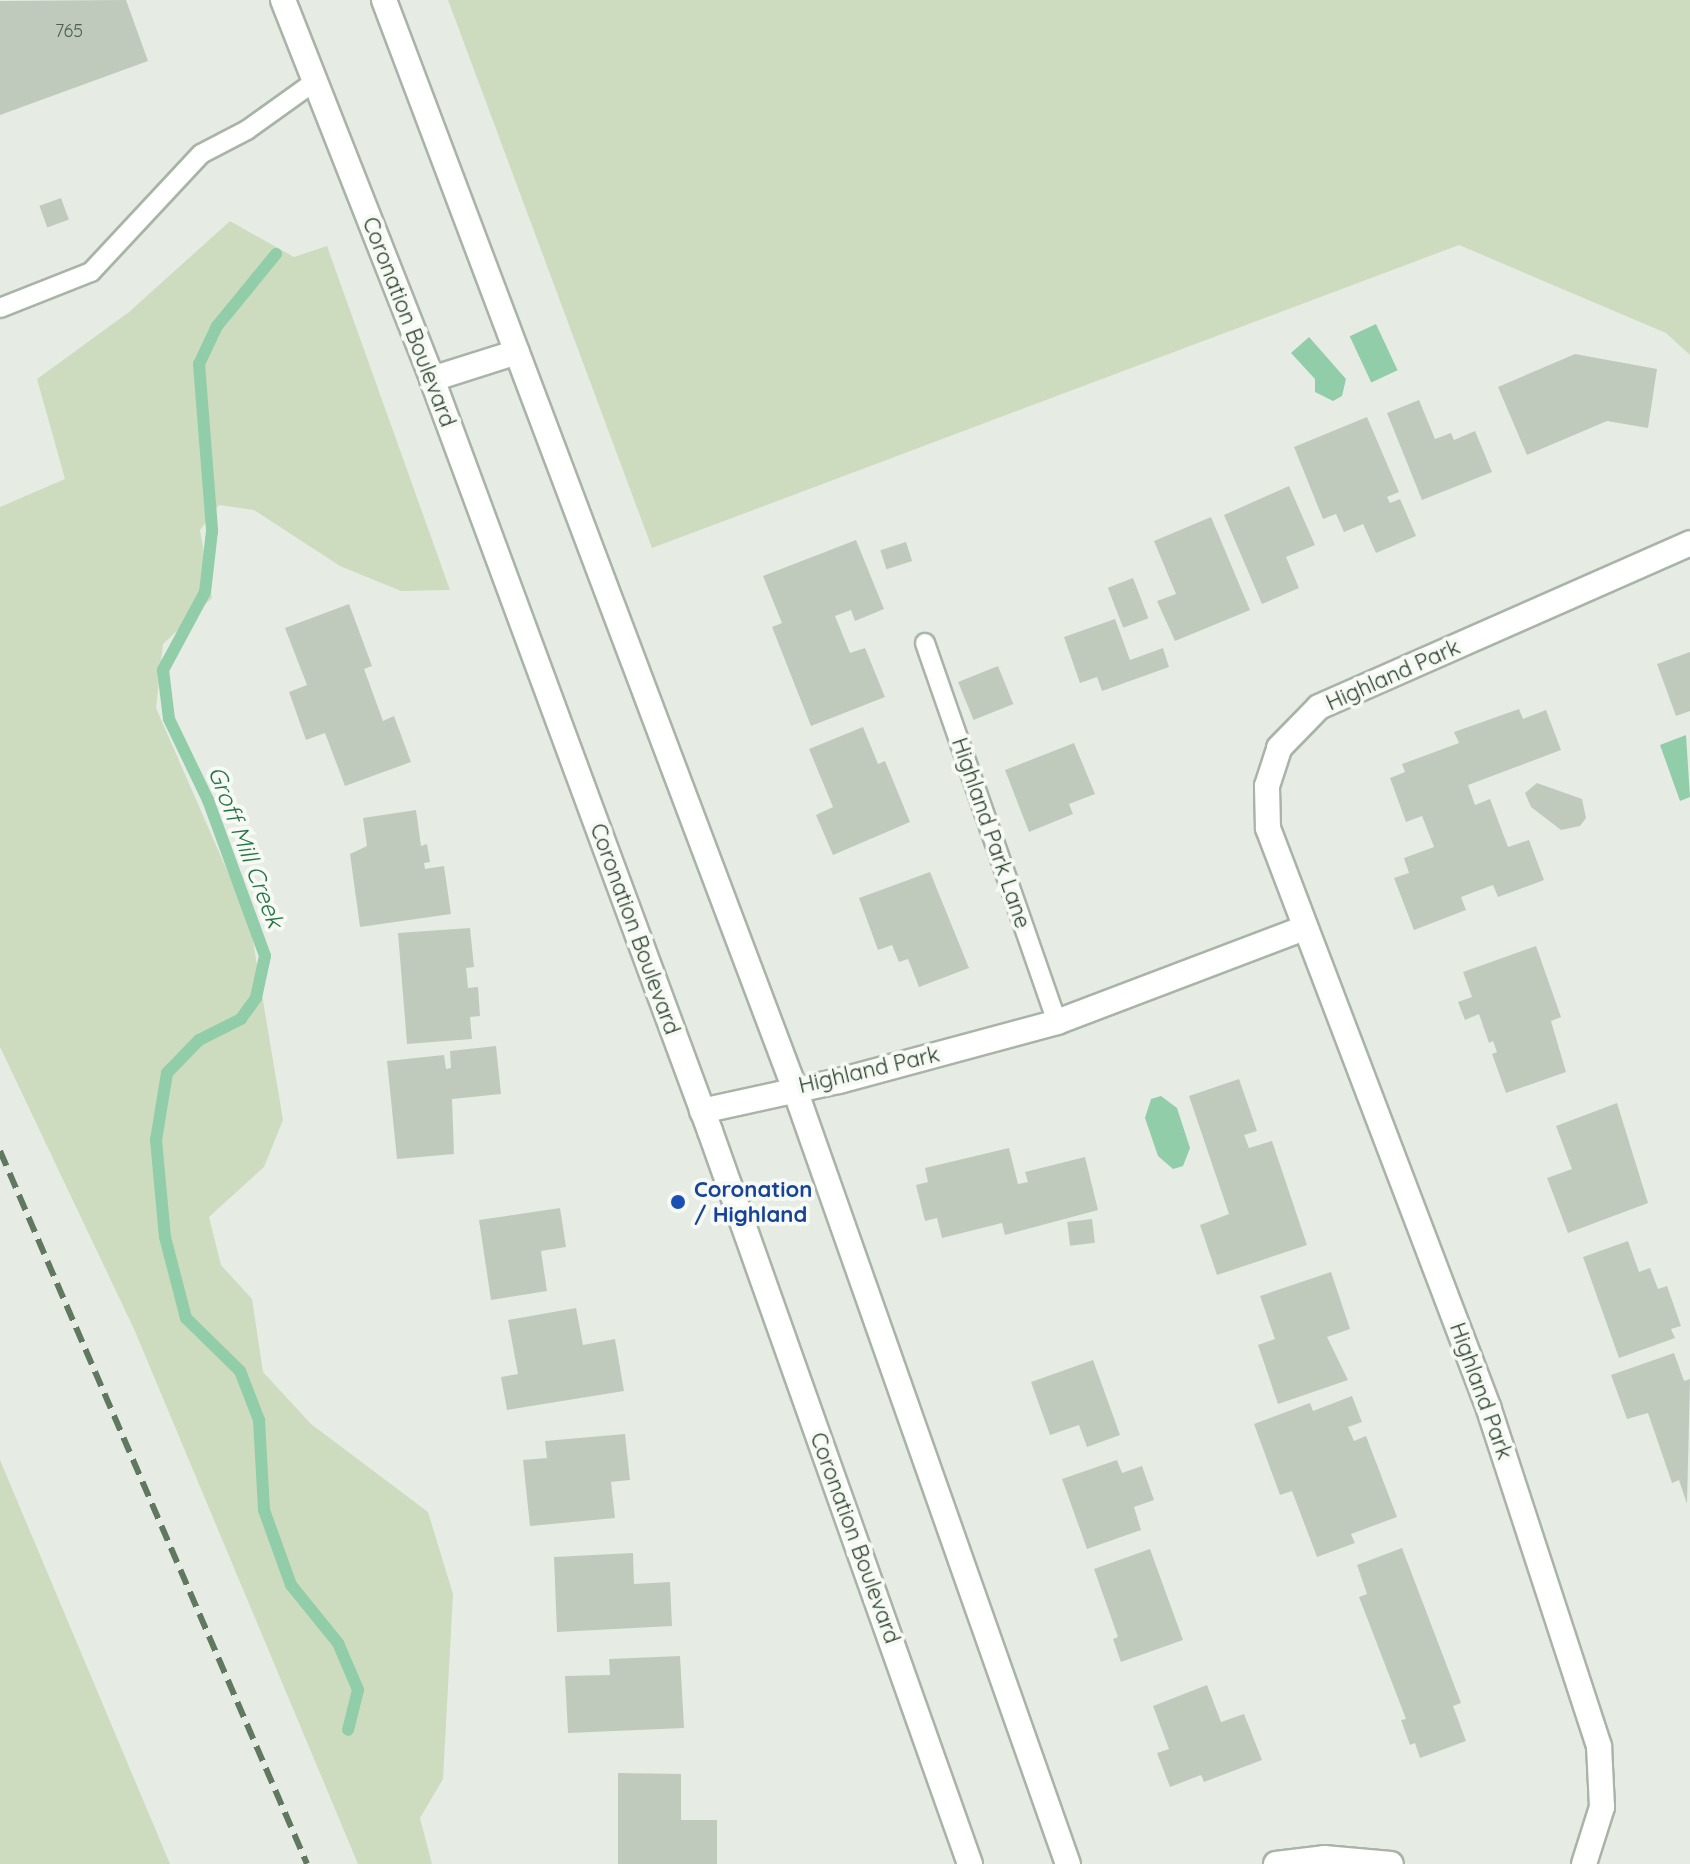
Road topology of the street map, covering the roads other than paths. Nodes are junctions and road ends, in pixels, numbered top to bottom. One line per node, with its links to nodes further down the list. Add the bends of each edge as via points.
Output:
1 (283, 0): 3 (main road, Coronation Boulevard)
2 (384, 0): 5 (main road)
3 (314, 82): 4 (lane, via 247,130 201,154 91,272); 6 (main road, Coronation Boulevard)
4 (0, 308)
5 (517, 352): 6 (main road); 11 (main road)
6 (432, 379): 12 (main road, Coronation Boulevard)
7 (1690, 543): 9 (main road, Highland Park, via 1319,707 1279,748 1267,786 1268,828)
8 (925, 643): 10 (lane, Highland Park Lane)
9 (1305, 928): 10 (main road, Highland Park); 17 (main road, Highland Park, via 1489,1409 1599,1746 1602,1807)
10 (1057, 1022): 11 (main road, Highland Park, via 839,1081)
11 (794, 1087): 12 (main road, Highland Park); 14 (main road)
12 (702, 1111): 13 (main road, Coronation Boulevard)
13 (970, 1864)
14 (1068, 1864)
15 (1276, 1864): 16 (main road, via 1324,1858)
16 (1391, 1864)
17 (1584, 1864)

